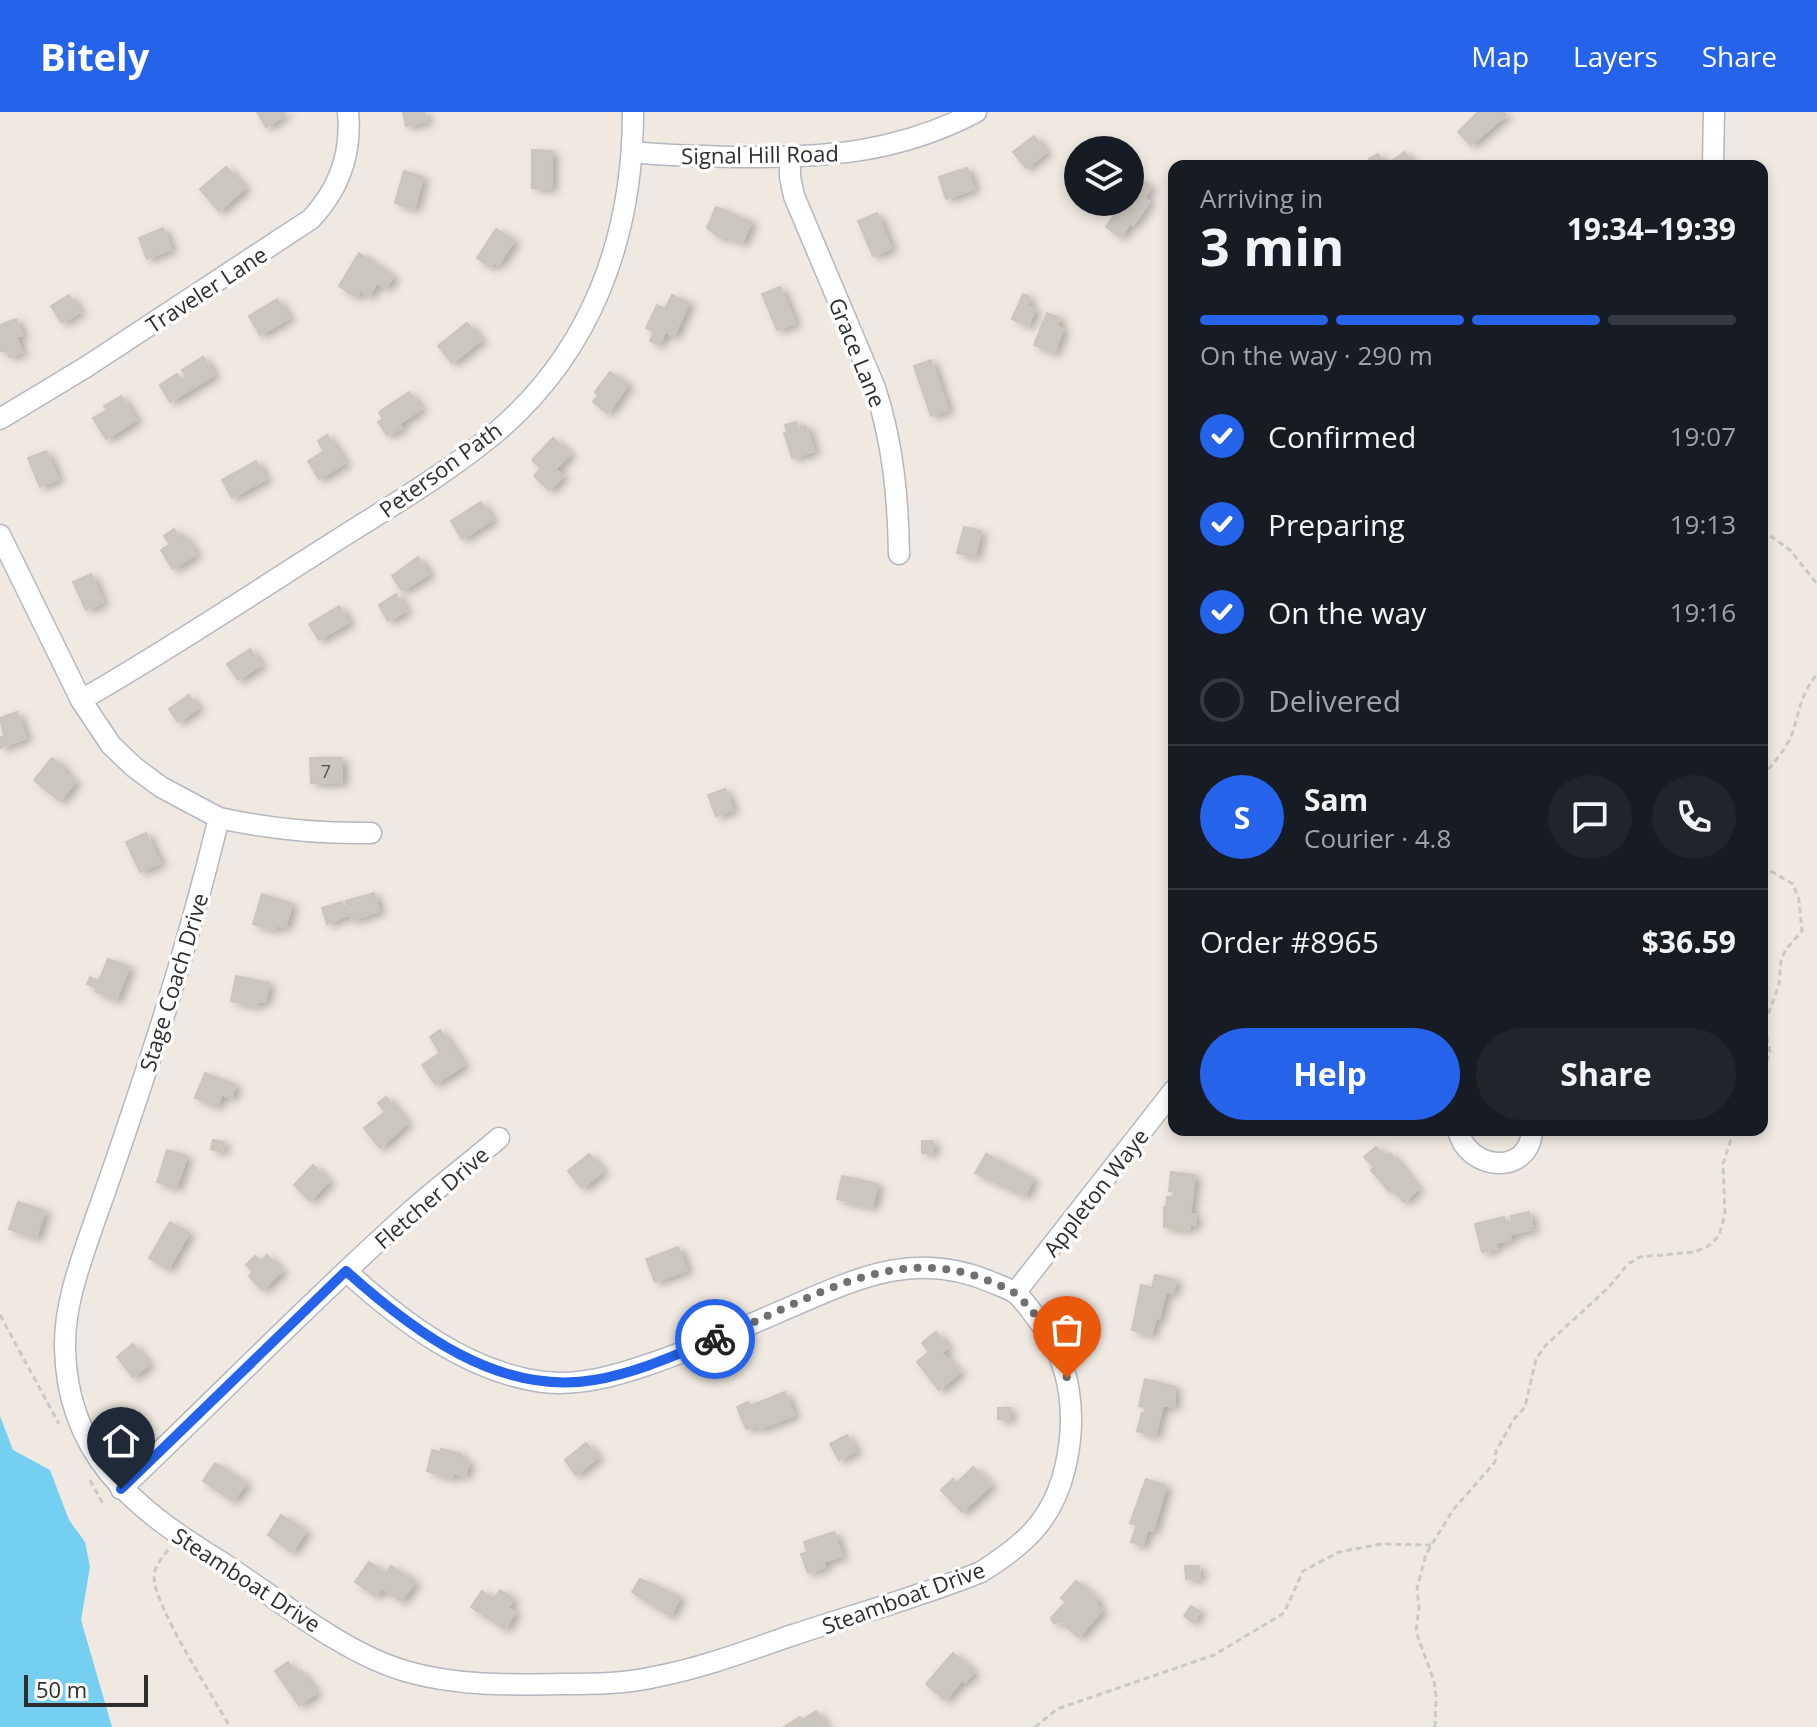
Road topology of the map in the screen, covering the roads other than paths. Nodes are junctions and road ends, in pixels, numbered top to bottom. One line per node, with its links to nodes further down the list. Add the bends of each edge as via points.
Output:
1 (348, 112): 8 (street, Traveler Lane, via 342,173 311,219)
2 (633, 112): 5 (street, Peterson Path)
3 (976, 112): 6 (street, Signal Hill Road, via 901,143)
4 (1714, 112): 7 (street)
5 (633, 152): 6 (street, Signal Hill Road); 12 (street, Peterson Path, via 623,223 588,317 567,353 495,433 429,481)
6 (790, 158): 10 (street, Grace Lane, via 794,196 882,411 896,475)
7 (1713, 160)
8 (0, 419)
9 (0, 535): 11 (street)
10 (899, 554)
11 (6, 561): 12 (street)
12 (81, 700): 13 (street, via 111,745 134,767)
13 (219, 818): 14 (street, via 324,834); 21 (street, Stage Coach Drive, via 195,917 85,1249 65,1331 67,1380 78,1421 99,1462)
14 (371, 833)
15 (1168, 1098): 20 (street, Appleton Waye)
16 (1459, 1136): 17 (street, via 1477,1158 1495,1163 1525,1153)
17 (1531, 1136)
18 (499, 1138): 19 (street, Fletcher Drive)
19 (346, 1271): 20 (street, Steamboat Drive, via 452,1352 520,1377 567,1383 619,1375 854,1279 887,1271 954,1269); 21 (street, Fletcher Drive)
20 (1015, 1293): 21 (street, Steamboat Drive, via 1062,1362 1071,1410 1062,1483 1041,1525 981,1572 745,1652 632,1682 512,1686 403,1671 350,1646 181,1537)
21 (121, 1489)

